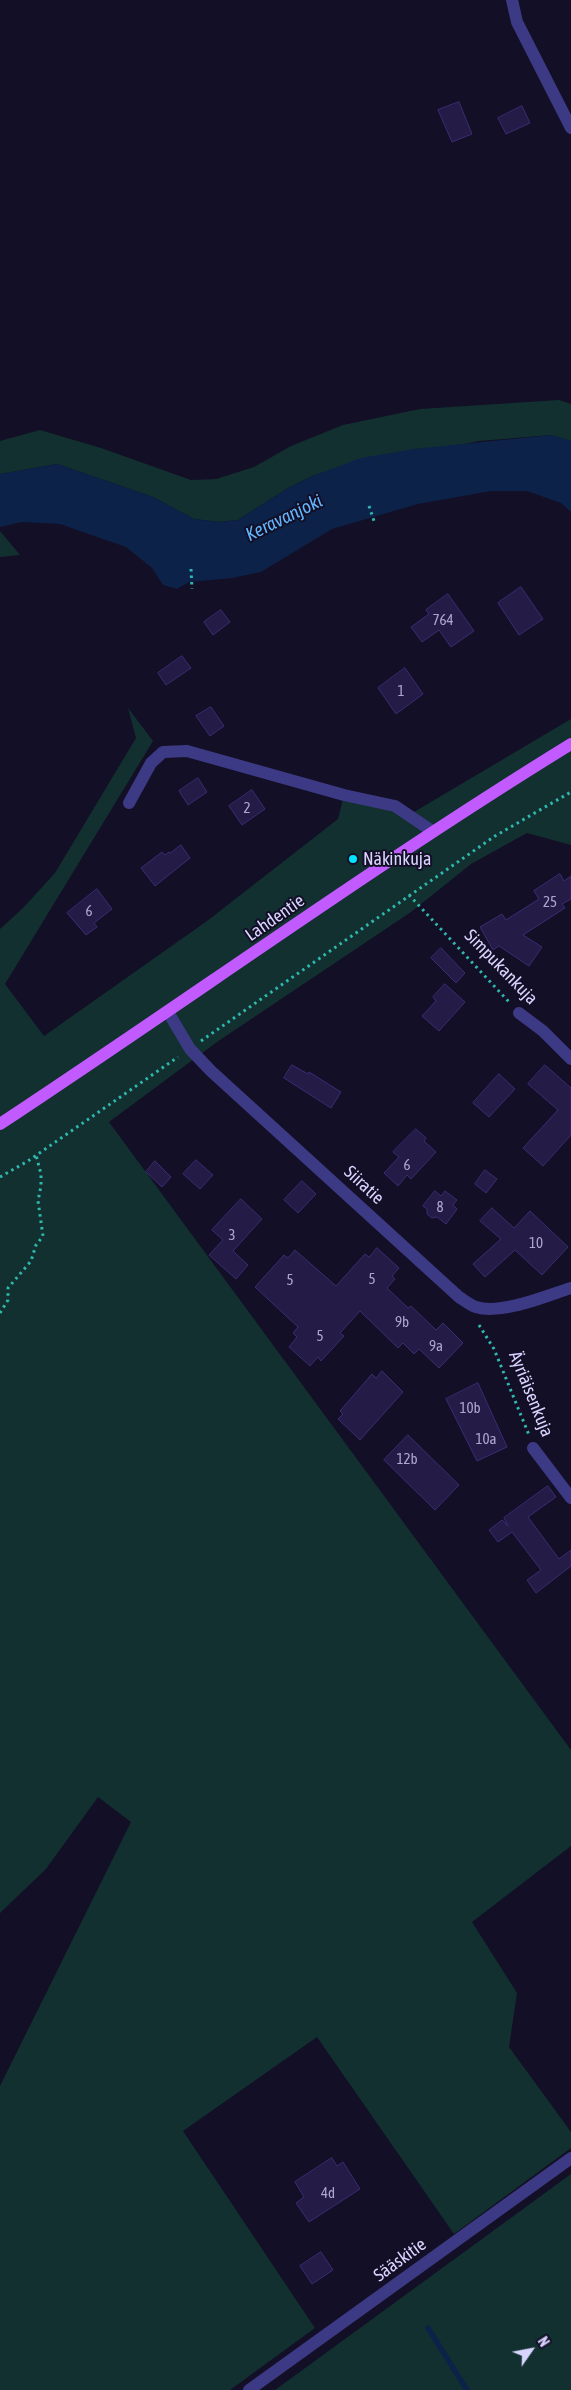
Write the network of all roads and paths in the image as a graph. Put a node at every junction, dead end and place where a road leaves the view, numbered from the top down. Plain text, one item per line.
1 (512, 0) edge
2 (571, 128) edge
3 (369, 506) dead end
4 (374, 524) dead end
5 (191, 569) dead end
6 (192, 589) dead end
7 (571, 744) edge
8 (571, 792) edge
9 (129, 803) dead end
10 (432, 831) junction
11 (409, 895) junction
12 (168, 1012) junction
13 (519, 1013) joint
14 (202, 1040) dead end
15 (182, 1054) dead end
16 (571, 1059) edge
17 (0, 1124) edge
18 (36, 1156) junction
19 (0, 1177) edge
20 (571, 1288) edge
21 (0, 1313) edge
22 (479, 1325) dead end
23 (533, 1448) joint
24 (571, 1498) edge
25 (571, 2158) edge
26 (249, 2390) edge

1 - 2 street
3 - 4 path
5 - 6 path
7 - 10 main road, Lahdentie
8 - 11 path
9 - 10 street
10 - 12 main road, Lahdentie
11 - 13 path, Simpukankuja
11 - 14 path
12 - 17 main road, Lahdentie
12 - 20 street, Siiratie
13 - 16 street, Simpukankuja
15 - 18 path
18 - 19 path
18 - 21 path
22 - 23 path, Äyriäisenkuja
23 - 24 street, Äyriäisenkuja
25 - 26 street, Sääskitie

